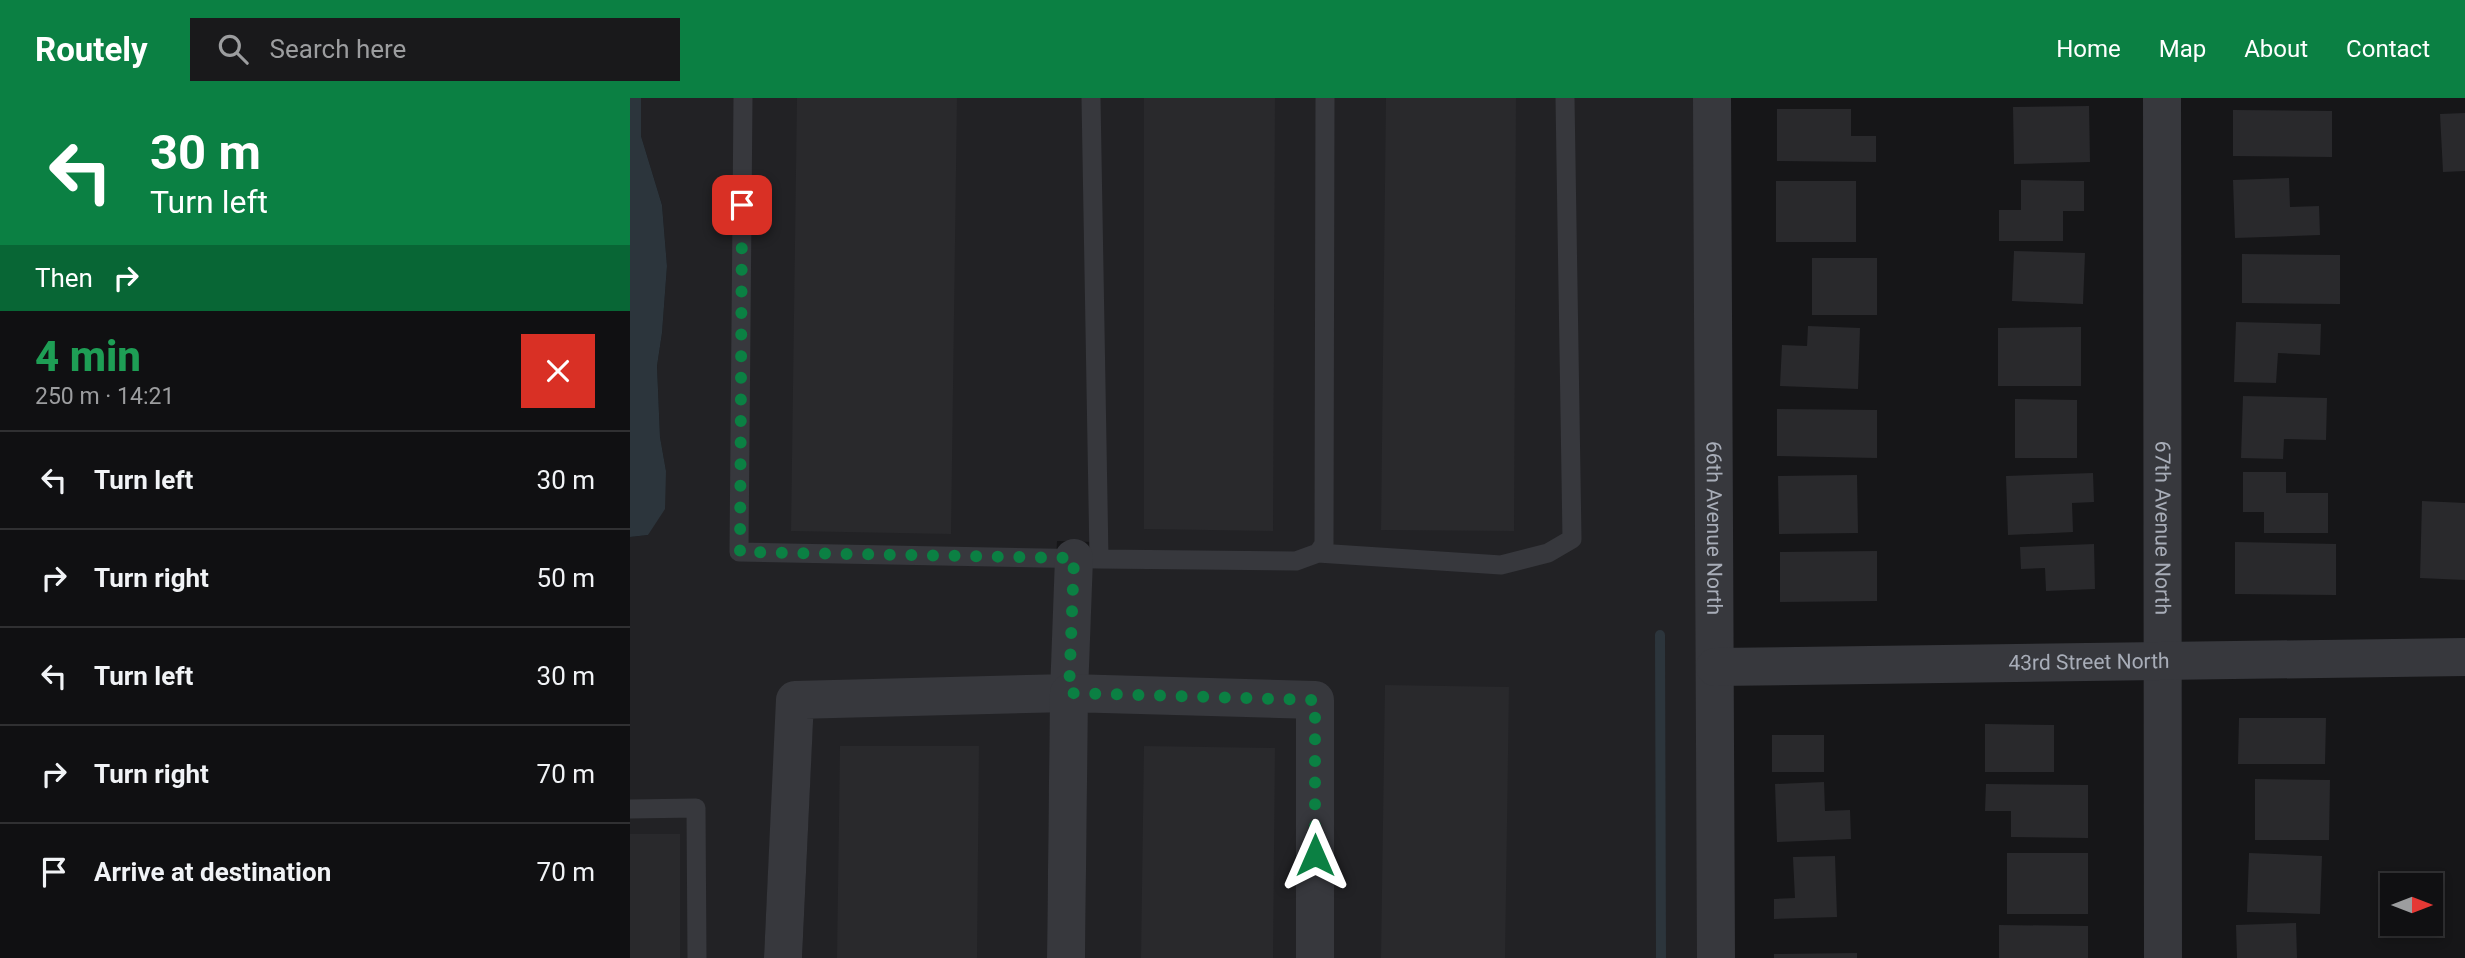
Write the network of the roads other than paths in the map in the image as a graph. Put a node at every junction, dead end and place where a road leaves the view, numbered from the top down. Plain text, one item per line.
1 (743, 98) edge
2 (1091, 98) edge
3 (1325, 98) edge
4 (1565, 98) edge
5 (1712, 98) edge
6 (2162, 98) edge
7 (1318, 553) junction
8 (1086, 559) junction
9 (2465, 657) edge
10 (2164, 661) junction
11 (1715, 667) junction
12 (1069, 693) junction
13 (630, 808) edge
14 (697, 958) edge
15 (783, 958) edge
16 (1066, 958) edge
17 (1315, 958) edge
18 (1716, 958) edge
19 (2163, 958) edge

1 - 8 lane
2 - 8 lane
3 - 7 lane
4 - 7 lane
5 - 11 street, 66th Avenue North
6 - 10 street, 67th Avenue North
7 - 8 lane
8 - 12 street
9 - 10 street, 43rd Street North
10 - 11 street, 43rd Street North
10 - 19 street, 67th Avenue North
11 - 18 street, 66th Avenue North
12 - 15 street
12 - 16 street
12 - 17 street
13 - 14 lane

